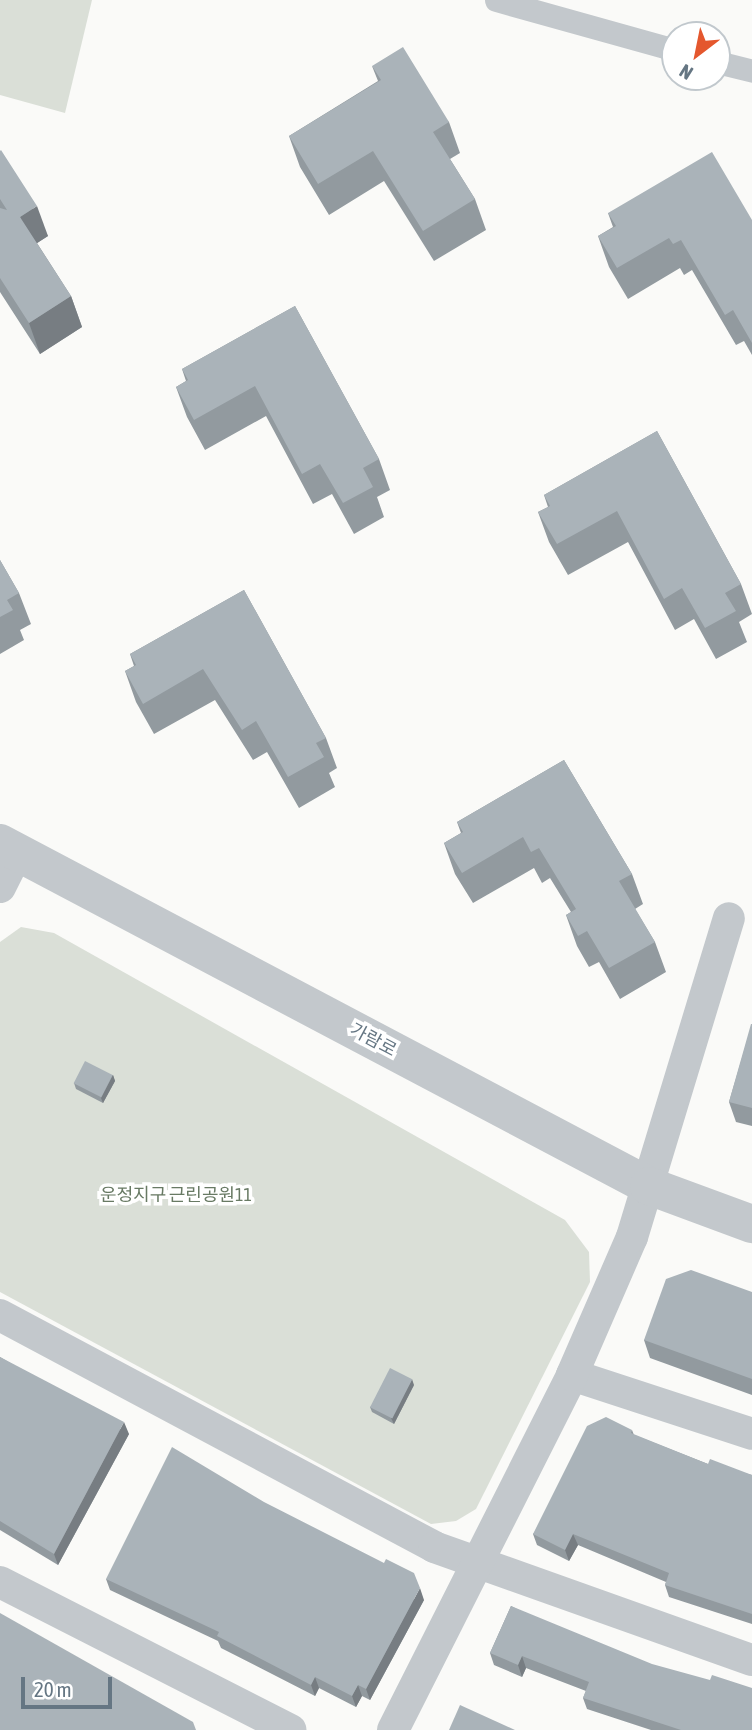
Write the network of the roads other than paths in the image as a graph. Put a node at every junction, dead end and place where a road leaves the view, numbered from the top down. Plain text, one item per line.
1 (496, 0) edge
2 (661, 46) edge
3 (731, 66) edge
4 (752, 71) edge
5 (9, 847) edge
6 (0, 887) edge
7 (729, 918) dead end
8 (649, 1186) junction
9 (752, 1224) edge
10 (0, 1315) edge
11 (572, 1375) junction
12 (752, 1434) edge
13 (475, 1562) junction
14 (0, 1582) edge
15 (752, 1660) edge
16 (254, 1722) edge
17 (290, 1730) edge
18 (393, 1730) edge

1 - 2 street
3 - 4 street
5 - 6 street
5 - 8 street, 가람로
7 - 8 street
8 - 9 street, 가람로
8 - 11 street
10 - 13 street
11 - 12 street
11 - 13 street
13 - 15 street
13 - 18 street
14 - 16 street
16 - 17 street

